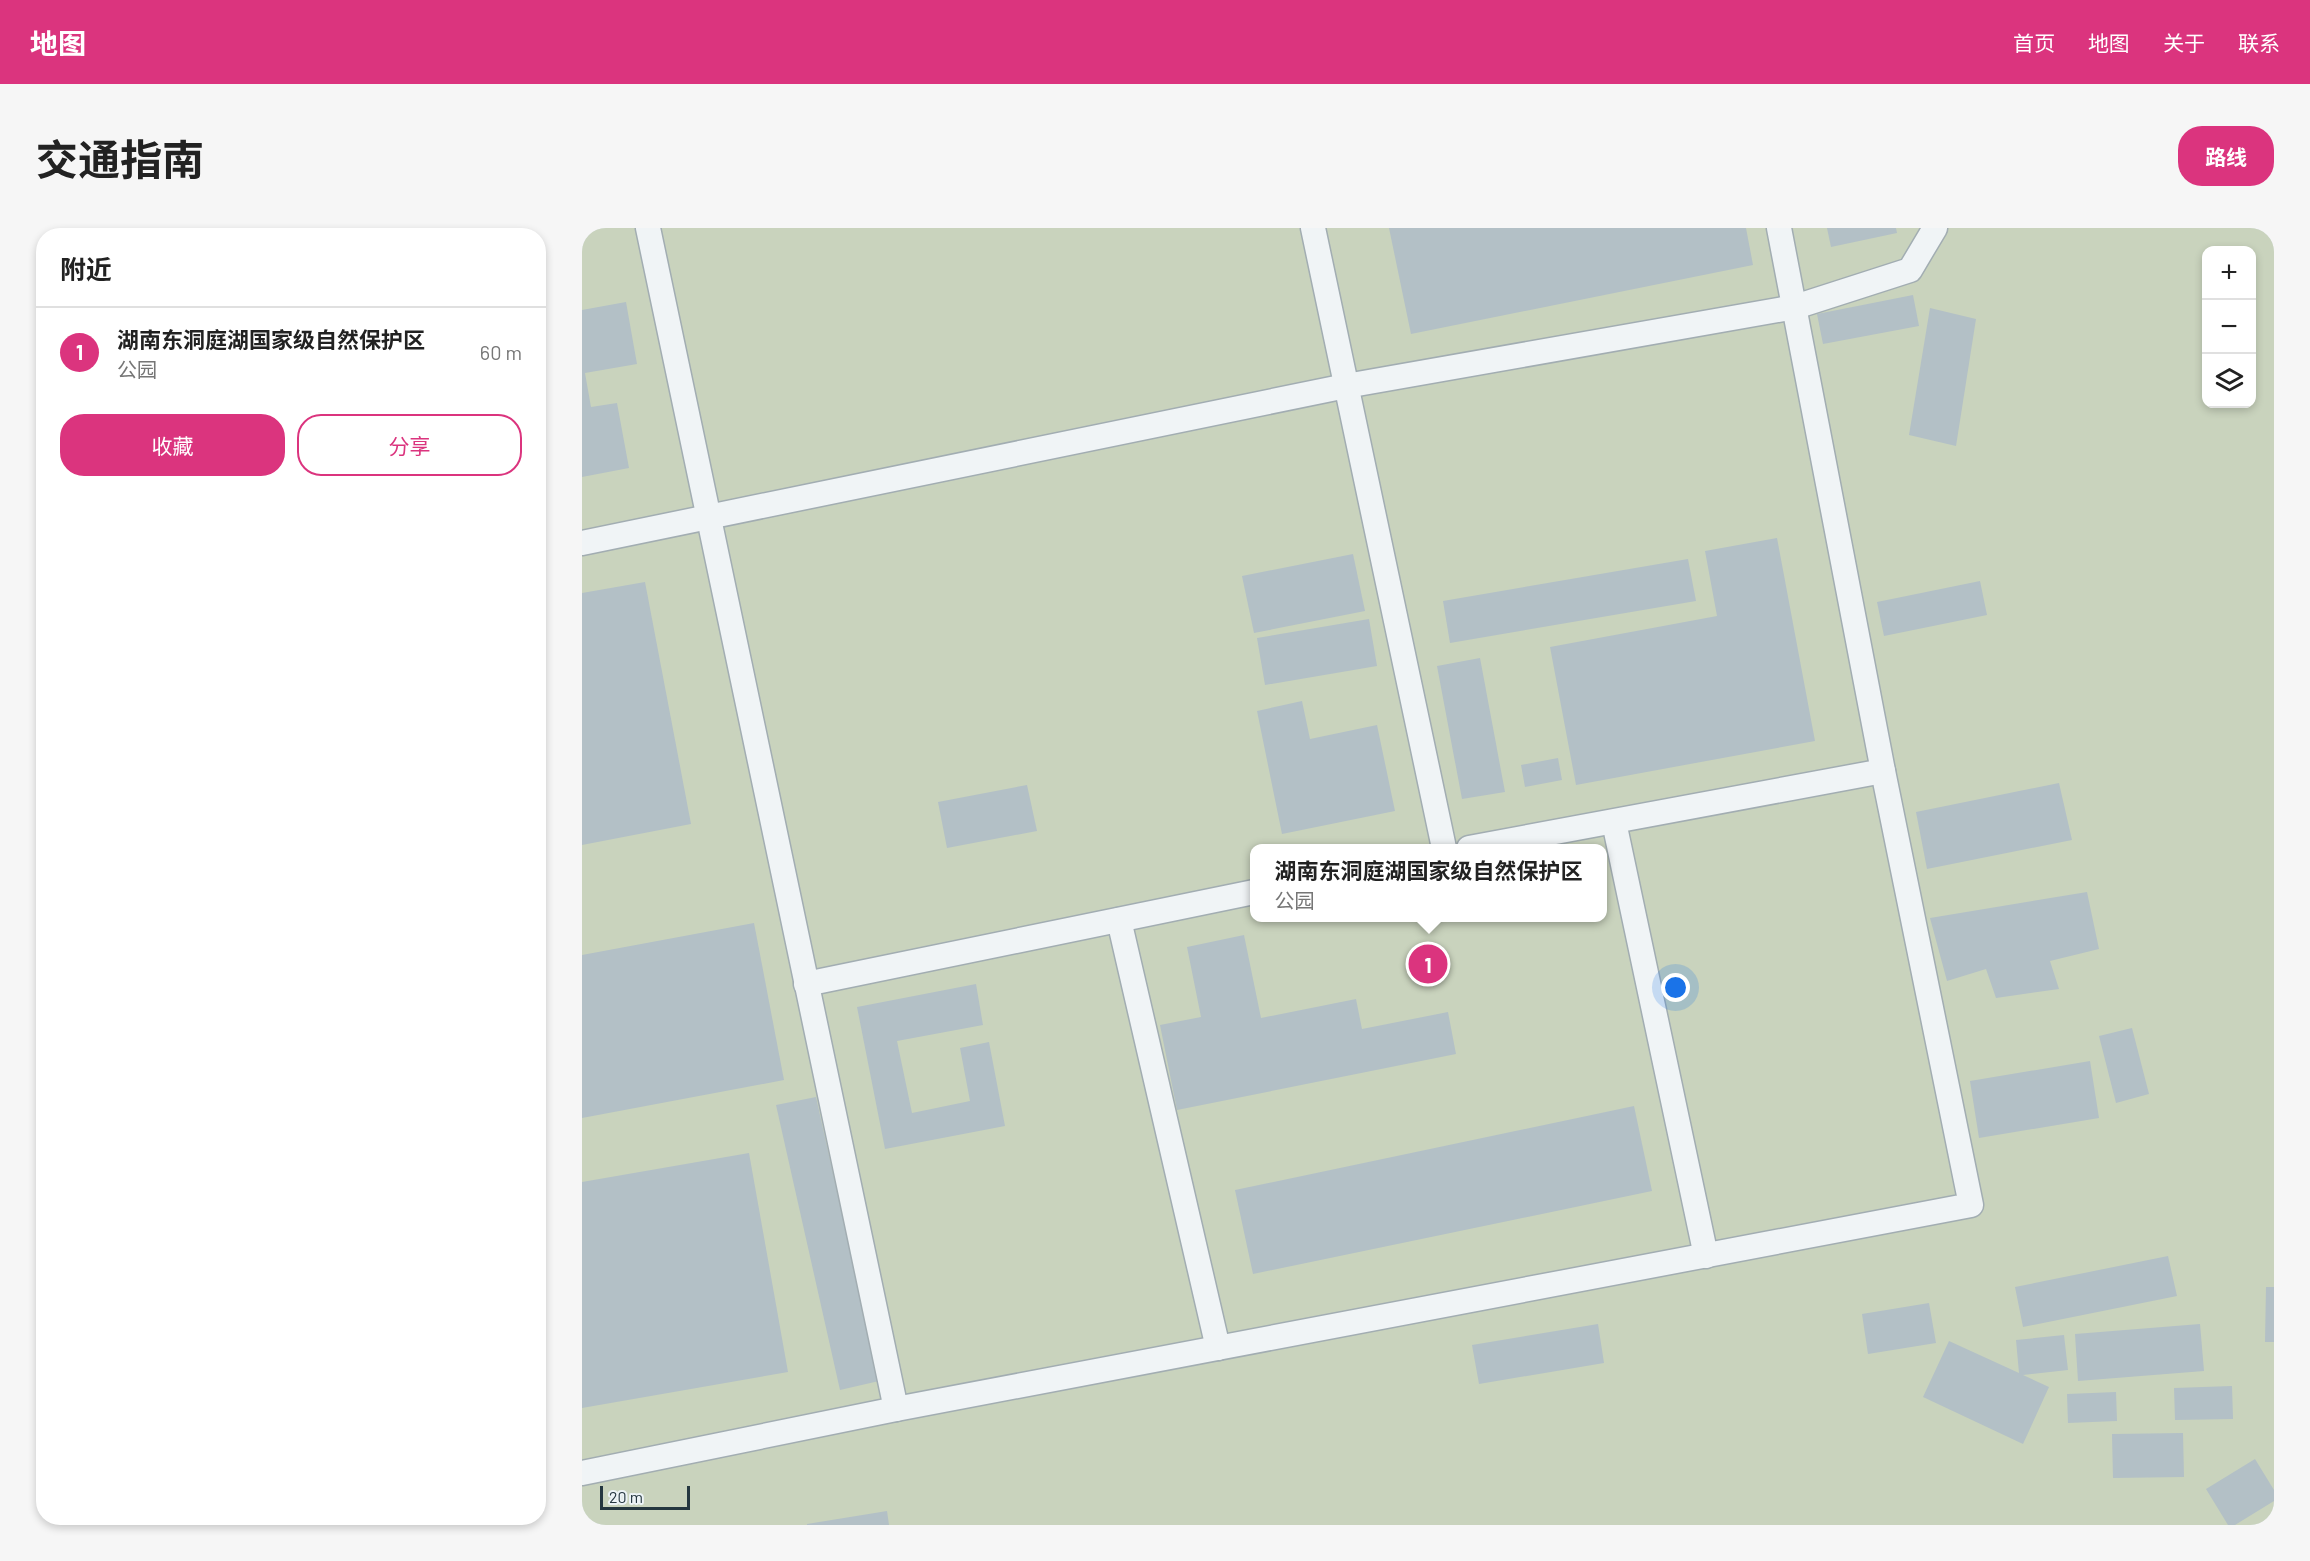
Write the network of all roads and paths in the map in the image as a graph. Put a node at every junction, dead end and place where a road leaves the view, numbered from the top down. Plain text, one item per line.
1 (648, 228) edge
2 (1313, 228) edge
3 (1779, 228) edge
4 (1935, 228) edge
5 (1795, 307) junction
6 (1347, 386) junction
7 (709, 518) junction
8 (582, 543) edge
9 (1883, 771) junction
10 (1614, 822) junction
11 (1443, 844) edge
12 (1496, 844) edge
13 (1250, 893) edge
14 (1119, 920) junction
15 (806, 984) junction
16 (1706, 1256) junction
17 (1218, 1348) junction
18 (896, 1409) junction
19 (582, 1473) edge

1 - 7 street
2 - 6 street
3 - 5 street
4 - 5 street
5 - 6 street
5 - 9 street
6 - 7 street
6 - 11 street
7 - 8 street
7 - 15 street
9 - 10 street
9 - 16 street
10 - 12 street
10 - 16 street
13 - 14 street
14 - 15 street
14 - 17 street
15 - 18 street
16 - 17 street
17 - 18 street
18 - 19 street

